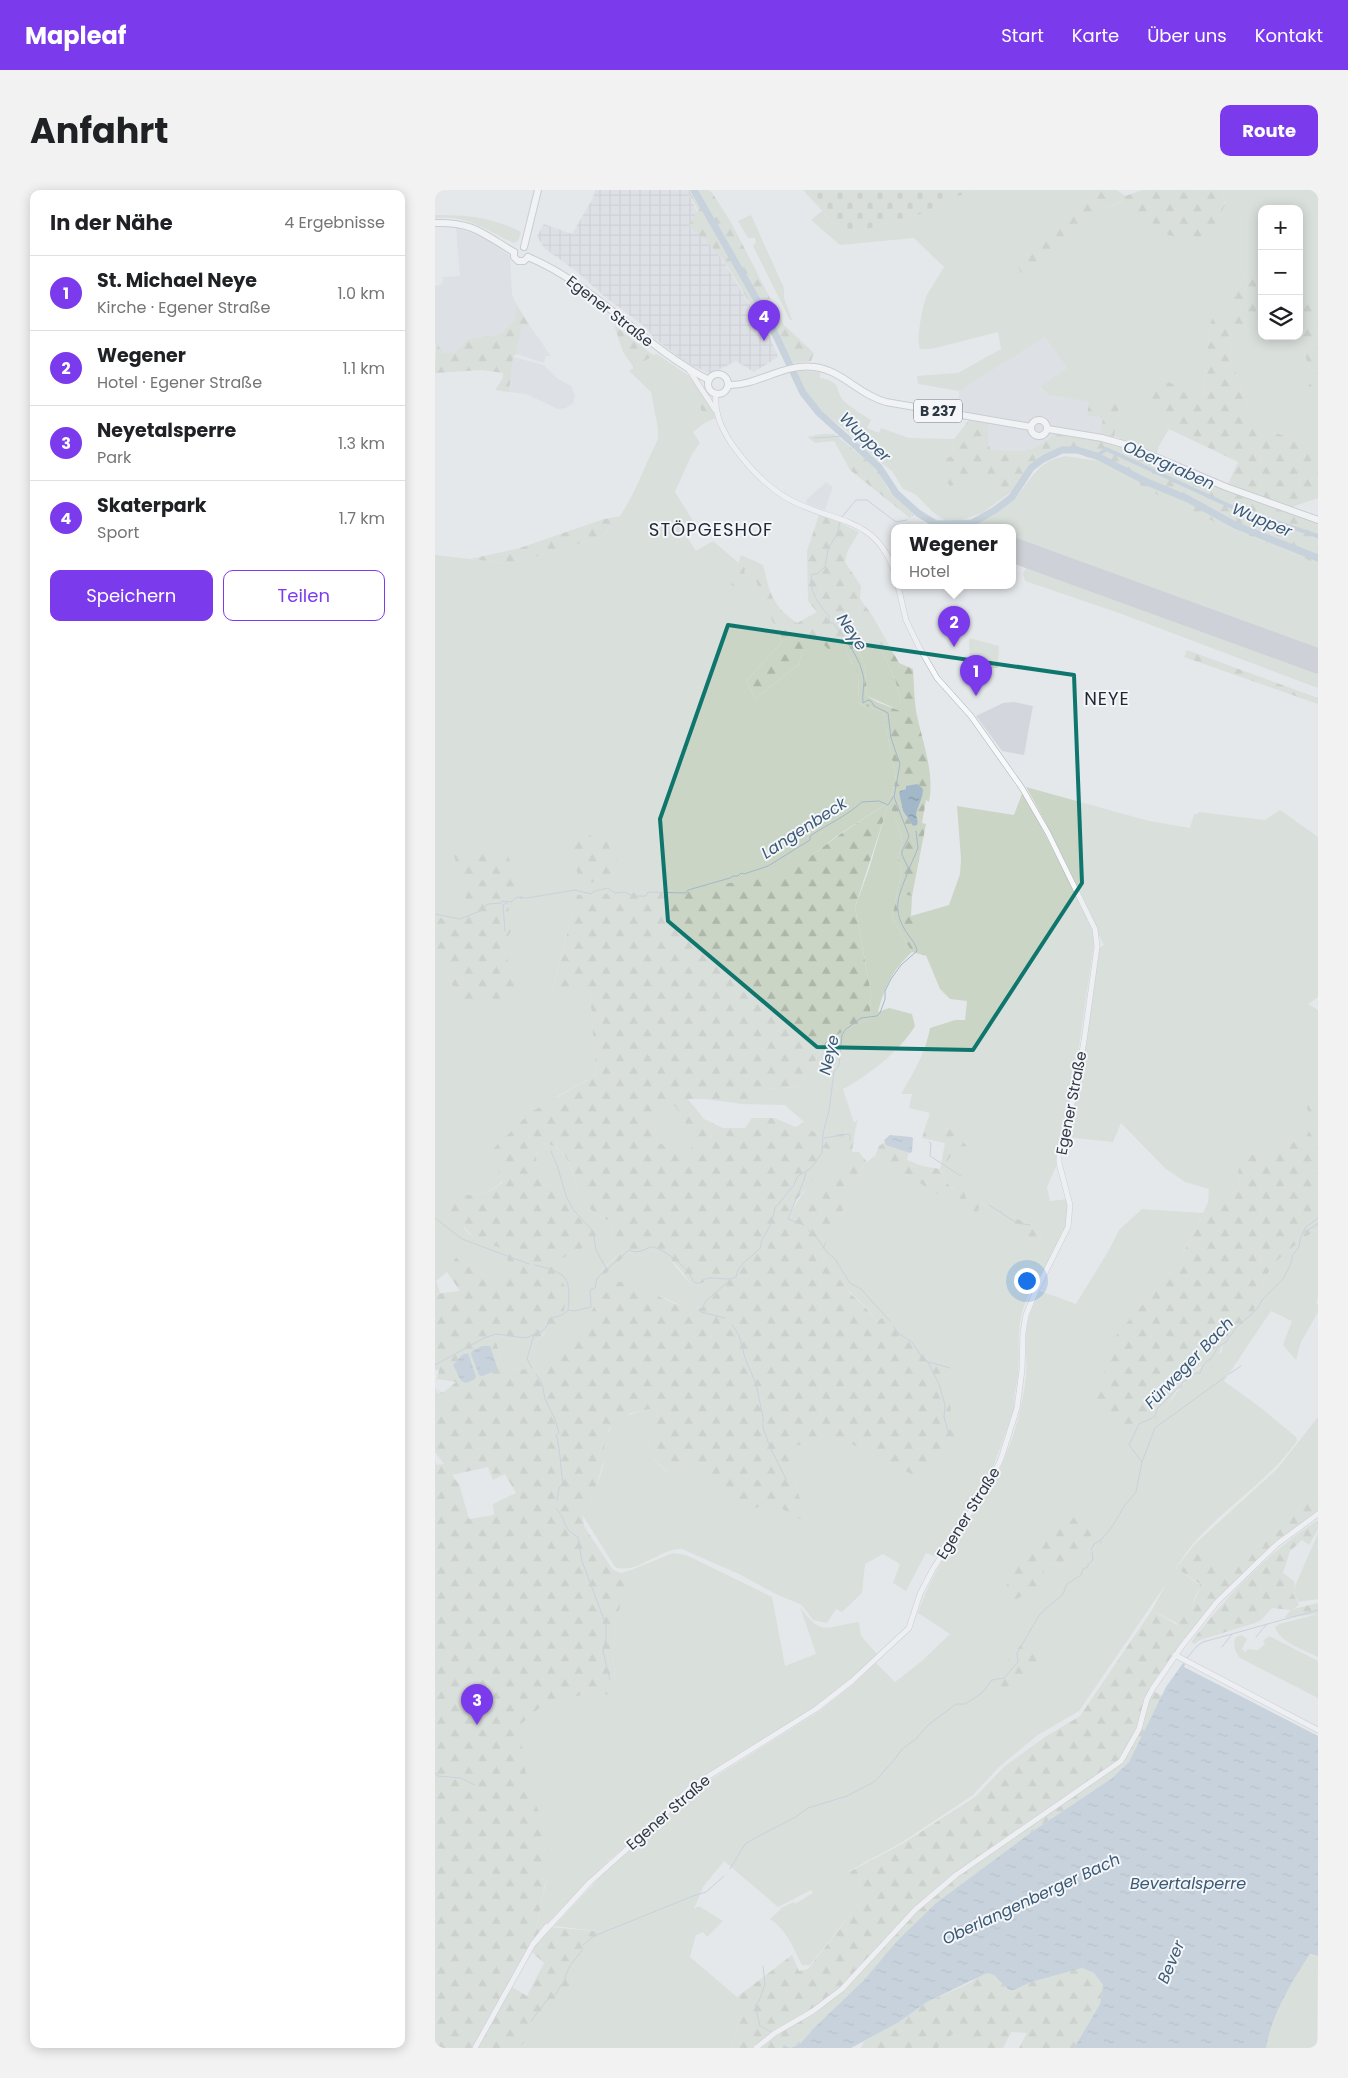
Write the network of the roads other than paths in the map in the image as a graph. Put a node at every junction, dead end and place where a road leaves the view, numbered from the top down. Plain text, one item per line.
1 (538, 190) edge
2 (435, 223) edge
3 (524, 247) junction
4 (514, 252) junction
5 (529, 256) junction
6 (689, 370) junction
7 (709, 380) junction
8 (728, 385) junction
9 (716, 394) junction
10 (715, 411) junction
11 (1031, 427) junction
12 (1048, 430) junction
13 (1318, 520) edge
14 (891, 562) edge
15 (899, 589) edge
16 (1318, 1514) edge
17 (1175, 1655) junction
18 (1318, 1730) edge
19 (475, 2048) edge
20 (756, 2048) edge

1 - 3 main road
2 - 4 main road
3 - 4 main road
3 - 5 main road
4 - 5 main road
5 - 6 main road, Egener Straße
6 - 7 main road, Egener Straße
6 - 10 street
7 - 8 main road
7 - 9 main road
8 - 9 main road
8 - 11 main road, B 237
9 - 10 street
10 - 14 street
11 - 12 main road
11 - 12 main road
12 - 13 main road
15 - 19 street, Egener Straße
16 - 17 street
17 - 18 street
17 - 20 street

